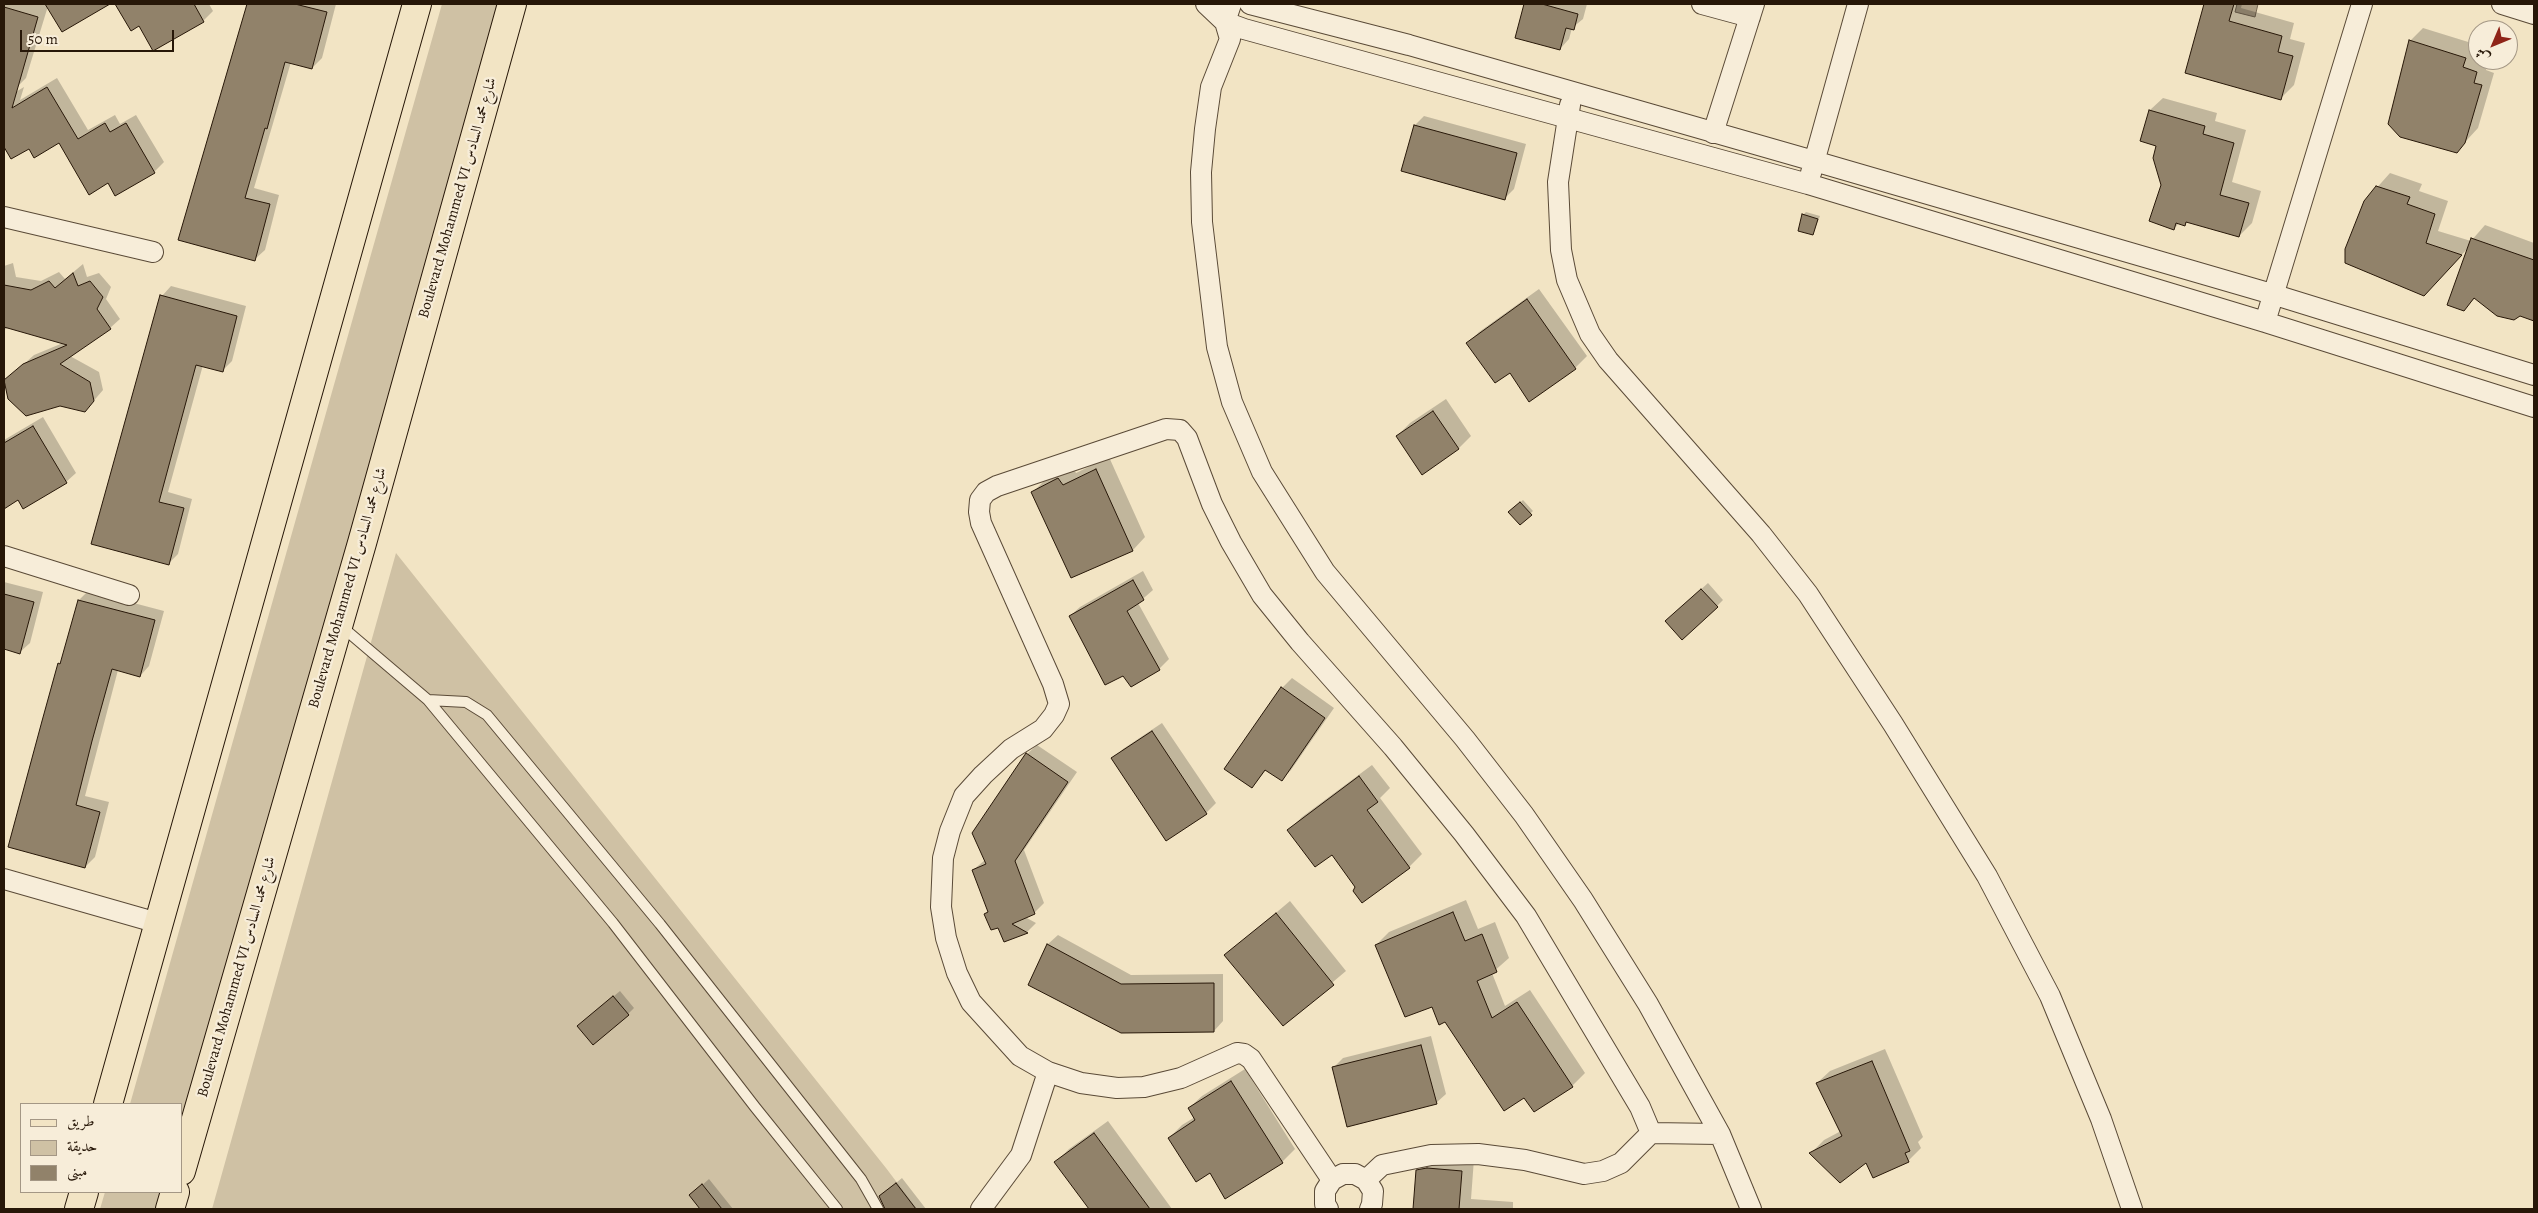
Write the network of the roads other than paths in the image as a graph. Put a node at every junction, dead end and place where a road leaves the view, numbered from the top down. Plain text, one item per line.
1 (417, 4) edge
2 (512, 4) edge
3 (1208, 4) edge
4 (1253, 4) edge
5 (1702, 4) edge
6 (1858, 4) edge
7 (2362, 4) edge
8 (2502, 4) edge
9 (1752, 10) edge
10 (2534, 14) edge
11 (1232, 24) edge
12 (1573, 93) junction
13 (1567, 118) junction
14 (1714, 133) junction
15 (1814, 161) junction
16 (1808, 184) junction
17 (4, 218) edge
18 (154, 252) dead end
19 (2272, 294) junction
20 (2265, 322) junction
21 (2534, 375) edge
22 (2534, 406) edge
23 (4, 556) edge
24 (129, 595) dead end
25 (338, 624) junction
26 (428, 700) junction
27 (4, 879) edge
28 (158, 922) junction
29 (1048, 1072) junction
30 (108, 1103) edge
31 (1650, 1133) junction
32 (1720, 1134) junction
33 (182, 1168) edge
34 (1332, 1180) junction
35 (1366, 1180) junction
36 (84, 1193) edge
37 (175, 1193) edge
38 (79, 1209) edge
39 (170, 1209) edge
40 (837, 1209) edge
41 (878, 1209) edge
42 (981, 1209) edge
43 (1328, 1209) edge
44 (1370, 1209) edge
45 (1751, 1209) edge
46 (2132, 1209) edge

1 - 28 main road
2 - 25 main road, Boulevard Mohammed VI شارع محمد السادس
3 - 11 street
4 - 11 street
4 - 12 street
5 - 9 street
6 - 15 street
7 - 19 street
8 - 10 street
9 - 14 street
11 - 13 street
11 - 32 street
12 - 13 street
12 - 14 street
13 - 16 street
13 - 46 street
14 - 15 street
15 - 16 street
15 - 19 street
16 - 20 street
17 - 18 street
19 - 20 street
19 - 21 street
20 - 22 street
23 - 24 street
25 - 26 lane
25 - 33 main road, Boulevard Mohammed VI شارع محمد السادس
26 - 40 lane
26 - 41 lane
27 - 28 street
28 - 30 main road
29 - 31 street
29 - 34 street
29 - 42 street
31 - 32 street
31 - 35 street
32 - 45 street
34 - 35 street
34 - 43 street
35 - 44 street
36 - 38 main road
37 - 39 main road

